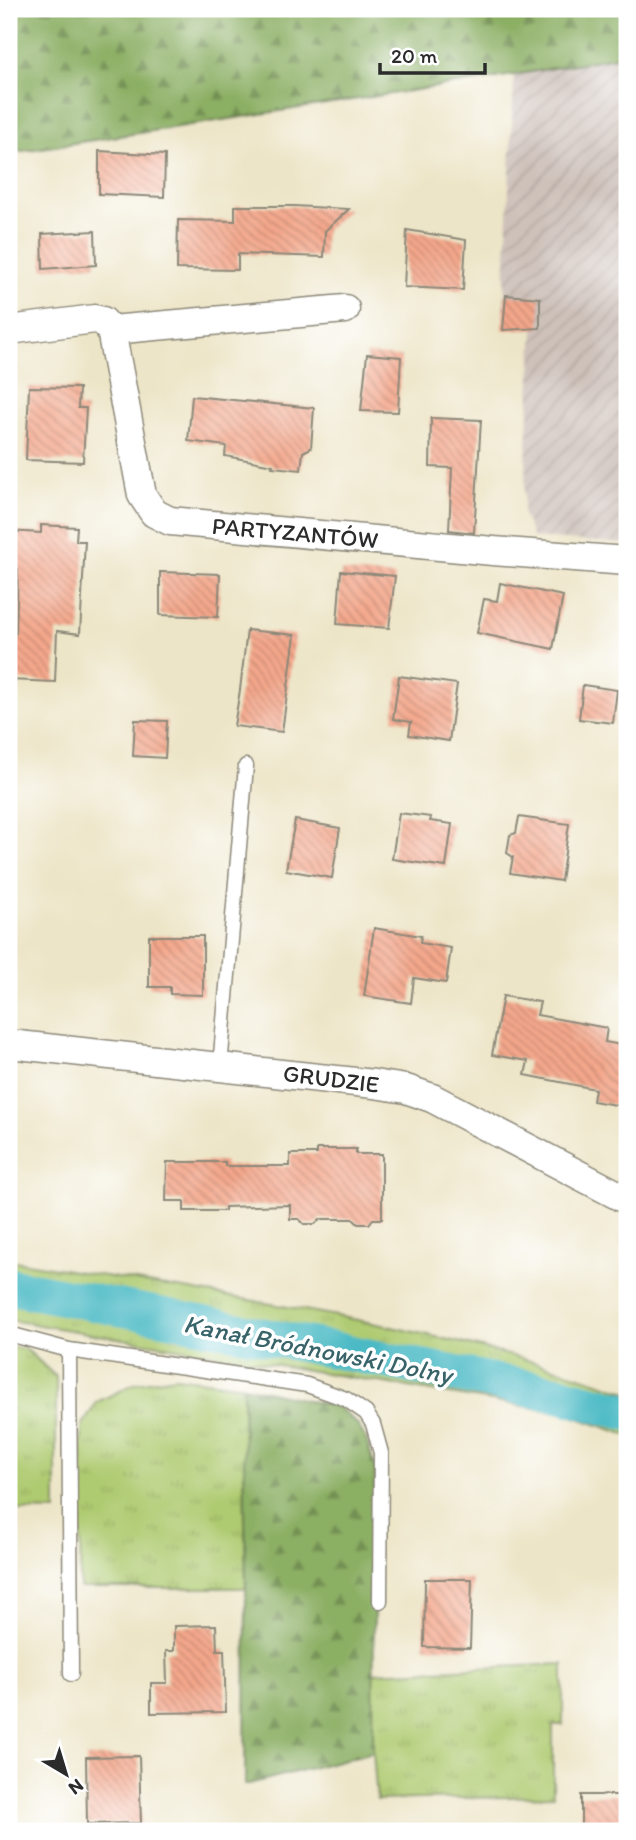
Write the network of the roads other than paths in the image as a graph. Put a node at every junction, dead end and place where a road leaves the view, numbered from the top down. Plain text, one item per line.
1 (345, 309) dead end
2 (9, 330) edge
3 (111, 330) junction
4 (627, 561) edge
5 (246, 766) dead end
6 (9, 1044) edge
7 (220, 1067) junction
8 (627, 1200) edge
9 (9, 1334) edge
10 (69, 1350) junction
11 (380, 1601) dead end
12 (71, 1674) dead end

1 - 3 street
2 - 3 street
3 - 4 street, PARTYZANTÓW
5 - 7 lane
6 - 7 street, GRUDZIE
7 - 8 street, GRUDZIE
9 - 10 lane
10 - 11 lane
10 - 12 lane

